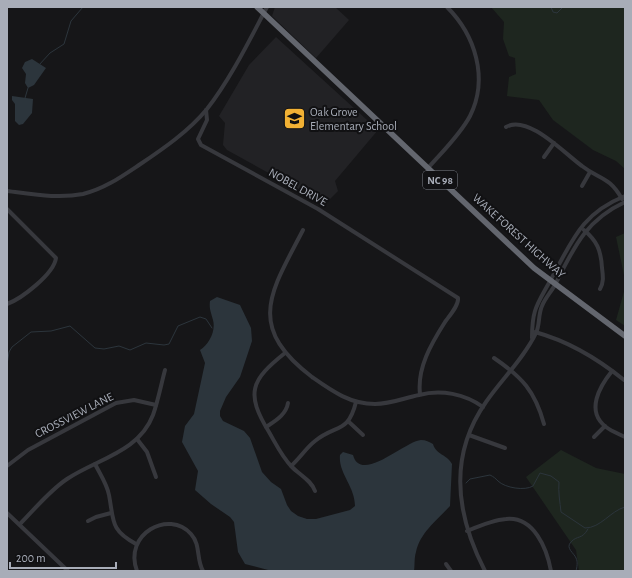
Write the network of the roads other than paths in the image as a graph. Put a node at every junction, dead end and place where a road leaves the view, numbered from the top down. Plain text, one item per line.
1 (257, 7) edge
2 (268, 7) edge
3 (447, 7) edge
4 (264, 14) junction
5 (206, 110) junction
6 (506, 127) dead end
7 (554, 143) junction
8 (544, 157) dead end
9 (428, 168) junction
10 (590, 172) junction
11 (582, 186) dead end
12 (7, 191) edge
13 (623, 196) edge
14 (624, 202) edge
15 (7, 209) edge
16 (580, 227) junction
17 (303, 230) dead end
18 (585, 232) junction
19 (553, 283) junction
20 (600, 289) dead end
21 (464, 294) dead end
22 (458, 298) junction
23 (7, 304) edge
24 (534, 332) junction
25 (625, 336) edge
26 (285, 353) junction
27 (494, 358) dead end
28 (165, 370) dead end
29 (511, 370) junction
30 (612, 371) junction
31 (624, 380) dead end
32 (420, 394) junction
33 (356, 402) junction
34 (288, 404) dead end
35 (156, 405) junction
36 (483, 407) junction
37 (348, 422) junction
38 (544, 424) dead end
39 (604, 426) junction
40 (266, 427) junction
41 (363, 435) dead end
42 (469, 435) junction
43 (594, 437) dead end
44 (625, 438) edge
45 (137, 439) junction
46 (505, 448) dead end
47 (96, 464) junction
48 (7, 466) edge
49 (291, 466) junction
50 (156, 477) dead end
51 (315, 491) dead end
52 (7, 513) edge
53 (111, 513) junction
54 (88, 521) dead end
55 (20, 524) junction
56 (467, 531) junction
57 (136, 544) junction
58 (446, 564) dead end
59 (68, 571) edge
60 (137, 571) edge
61 (203, 571) edge
62 (450, 571) edge
63 (484, 571) edge
64 (551, 571) edge

1 - 4 highway, NC 98
2 - 4 street
3 - 9 street
4 - 5 street
4 - 9 highway, WAKE FOREST HIGHWAY / NC 98
5 - 12 street
5 - 22 street, NOBEL DRIVE
6 - 7 street
7 - 8 street
7 - 10 street
9 - 19 highway, WAKE FOREST HIGHWAY / NC 98
10 - 11 street
10 - 13 street
13 - 14 street
13 - 16 street
14 - 18 street
15 - 23 street
16 - 18 street
16 - 19 street
17 - 26 street
18 - 19 street
18 - 20 street
19 - 24 street
19 - 25 highway, WAKE FOREST HIGHWAY / NC 98
21 - 22 street
22 - 32 street
24 - 29 street
24 - 30 street
26 - 33 street
26 - 40 street
27 - 29 street
28 - 35 street
29 - 36 street
29 - 38 street
30 - 31 street
30 - 39 street
32 - 33 street
32 - 36 street
33 - 37 street
34 - 40 street
35 - 45 street
35 - 48 street, CROSSVIEW LANE
36 - 42 street
37 - 41 street
37 - 49 street
39 - 43 street
39 - 44 street
40 - 49 street
42 - 46 street
42 - 56 street
45 - 47 street
45 - 50 street
47 - 53 street
47 - 55 street
49 - 51 street
52 - 55 street
53 - 54 street
53 - 57 street
55 - 59 street
56 - 63 street
56 - 64 street
57 - 60 street
57 - 61 street
58 - 62 street

